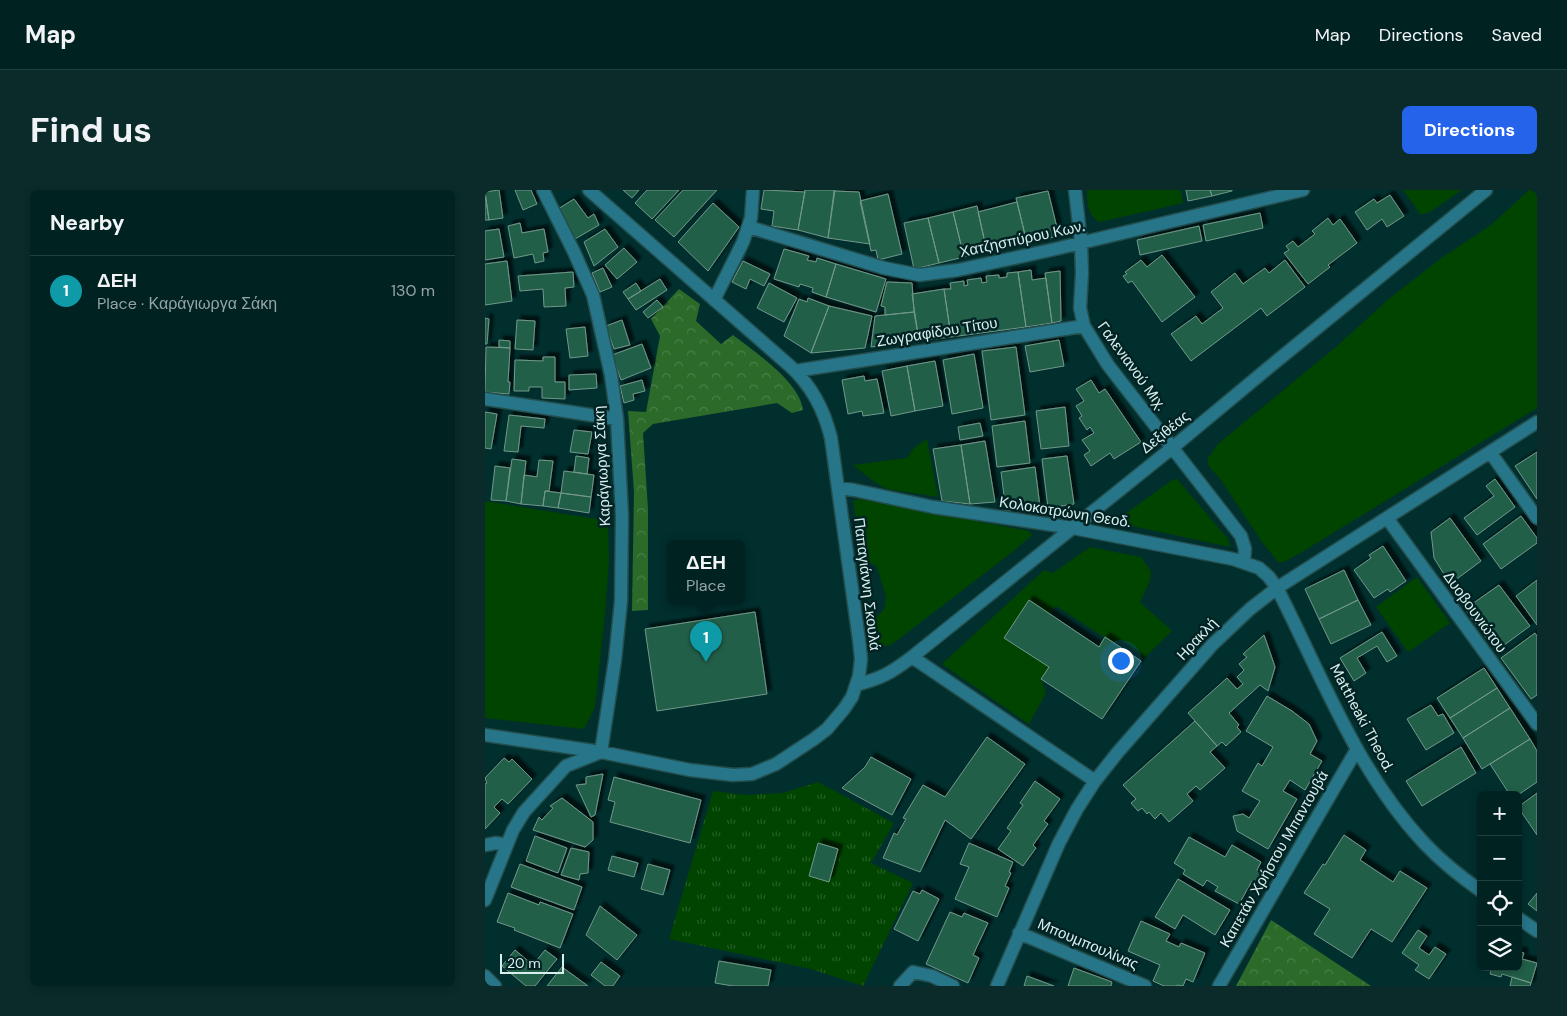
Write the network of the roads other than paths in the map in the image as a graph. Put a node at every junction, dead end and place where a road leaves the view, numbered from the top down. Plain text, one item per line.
1 (543, 190) edge
2 (589, 190) edge
3 (753, 190) edge
4 (1075, 190) edge
5 (1303, 190) edge
6 (1487, 190) edge
7 (749, 227) junction
8 (1081, 242) junction
9 (714, 300) junction
10 (1084, 326) junction
11 (795, 370) junction
12 (485, 399) edge
13 (617, 419) junction
14 (1537, 422) edge
15 (1172, 448) junction
16 (1490, 452) junction
17 (838, 488) junction
18 (1387, 518) junction
19 (1537, 518) edge
20 (1073, 528) junction
21 (1244, 562) junction
22 (1277, 588) junction
23 (913, 657) junction
24 (856, 686) junction
25 (1537, 724) edge
26 (485, 735) edge
27 (1357, 749) junction
28 (601, 752) junction
29 (1095, 781) junction
30 (485, 845) edge
31 (507, 845) junction
32 (1477, 888) edge
33 (485, 900) edge
34 (1522, 921) edge
35 (1537, 931) edge
36 (1019, 933) junction
37 (485, 976) edge
38 (495, 986) edge
39 (899, 986) edge
40 (953, 986) edge
41 (997, 986) edge
42 (1145, 986) edge
43 (1219, 986) edge

1 - 13 street, Καράγιωργα Σάκη
2 - 9 street, Παπαγιάννη Σκουλά
3 - 7 street
4 - 8 street, Γαλενιανού Μιχ.
5 - 8 street, Χατζησπύρου Κων.
6 - 15 street, Δεξιθέας
7 - 8 street, Χατζησπύρου Κων.
7 - 9 street
8 - 10 street, Γαλενιανού Μιχ.
9 - 11 street, Παπαγιάννη Σκουλά
10 - 11 street, Ζωγραφίδου Τίτου
10 - 15 street, Γαλενιανού Μιχ.
11 - 17 street, Παπαγιάννη Σκουλά
12 - 13 street
13 - 28 street, Καράγιωργα Σάκη
14 - 16 street, Ηρακλή
15 - 20 street, Δεξιθέας
15 - 21 street, Γαλενιανού Μιχ.
16 - 18 street, Ηρακλή
16 - 19 street
17 - 20 street, Κολοκοτρώνη Θεοδ.
17 - 24 street, Παπαγιάννη Σκουλά
18 - 22 street, Ηρακλή
18 - 25 street, Δυοβουνιώτου
20 - 21 street, Κολοκοτρώνη Θεοδ.
20 - 23 street, Δεξιθέας
21 - 22 street, Κολοκοτρώνη Θεοδ.
22 - 27 street, Mattheaki Theod.
22 - 29 street, Ηρακλή
23 - 24 street, Δεξιθέας
23 - 29 street
24 - 28 street, Παπαγιάννη Σκουλά
26 - 28 street, Παπαγιάννη Σκουλά
27 - 32 street, Mattheaki Theod.
27 - 43 street, Καπετάν Χρήστου Μπαντουβά
28 - 31 street
29 - 36 street, Ηρακλή
30 - 31 street
31 - 33 street
34 - 35 street
36 - 41 street, Ηρακλή
36 - 42 street, Μπουμπουλίνας
37 - 38 street
39 - 40 street

